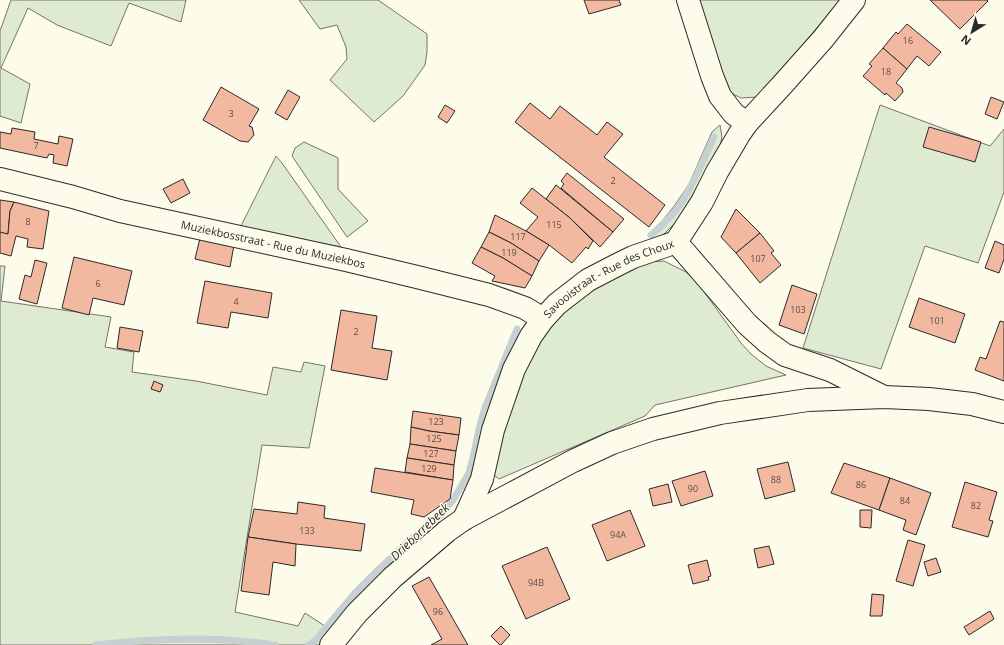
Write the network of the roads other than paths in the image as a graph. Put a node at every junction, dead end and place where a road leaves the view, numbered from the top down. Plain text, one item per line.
1 (688, 0) edge
2 (854, 0) edge
3 (747, 123) junction
4 (0, 179) edge
5 (676, 242) junction
6 (543, 319) junction
7 (884, 397) junction
8 (1004, 412) edge
9 (464, 519) junction
10 (331, 645) edge

1 - 3 street
2 - 3 street
3 - 5 street
4 - 6 street, Muziekbosstraat - Rue du Muziekbos
5 - 6 street, Savooistraat - Rue des Choux
5 - 7 street, Savooistraat - Rue des Choux
6 - 9 street, Savooistraat - Rue des Choux
7 - 8 street, Savooistraat - Rue des Choux
7 - 9 street, Savooistraat - Rue des Choux
9 - 10 street, Savooistraat - Rue des Choux

